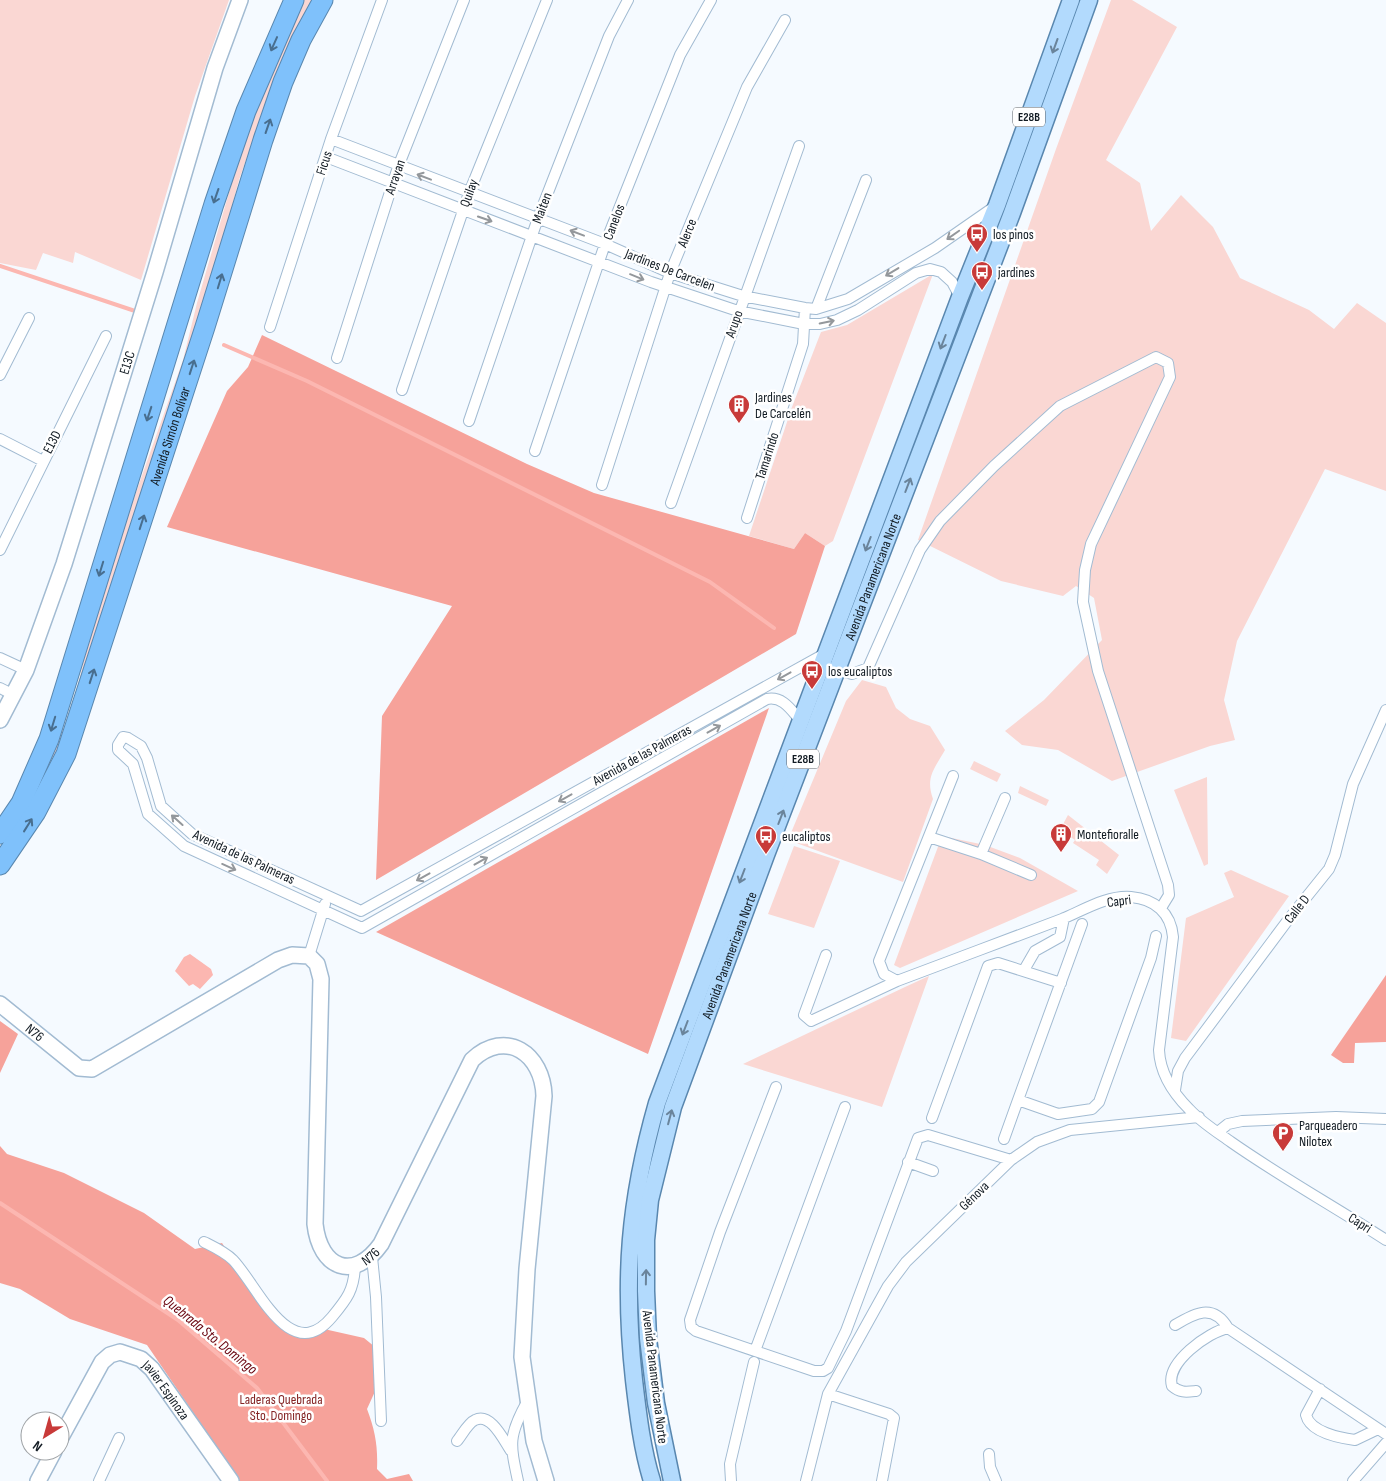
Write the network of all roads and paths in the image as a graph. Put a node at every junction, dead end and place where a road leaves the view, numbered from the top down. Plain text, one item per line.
1 (240, 0) edge
2 (294, 0) edge
3 (323, 0) edge
4 (382, 0) edge
5 (464, 0) edge
6 (547, 0) edge
7 (628, 0) edge
8 (711, 0) edge
9 (1071, 0) edge
10 (1089, 0) edge
11 (785, 20) dead end
12 (332, 139) junction
13 (799, 146) dead end
14 (326, 157) junction
15 (398, 167) junction
16 (866, 180) dead end
17 (393, 182) junction
18 (469, 193) junction
19 (998, 205) junction
20 (463, 211) junction
21 (538, 218) junction
22 (532, 235) junction
23 (605, 244) junction
24 (599, 262) junction
25 (670, 273) junction
26 (665, 287) junction
27 (743, 296) junction
28 (960, 297) junction
29 (805, 308) junction
30 (816, 309) junction
31 (738, 311) junction
32 (29, 318) dead end
33 (804, 324) junction
34 (270, 327) dead end
35 (106, 336) dead end
36 (337, 358) dead end
37 (0, 375) edge
38 (402, 390) dead end
39 (468, 421) dead end
40 (0, 439) edge
41 (536, 452) dead end
42 (43, 461) junction
43 (602, 485) dead end
44 (671, 503) dead end
45 (747, 518) dead end
46 (0, 550) edge
47 (827, 653) junction
48 (0, 658) edge
49 (26, 670) junction
50 (837, 670) junction
51 (7, 691) edge
52 (1386, 710) edge
53 (0, 720) edge
54 (801, 721) junction
55 (953, 776) dead end
56 (1005, 798) dead end
57 (0, 834) edge
58 (929, 837) junction
59 (981, 854) junction
60 (0, 865) edge
61 (1031, 875) dead end
62 (328, 895) junction
63 (1161, 908) junction
64 (323, 909) junction
65 (1064, 918) junction
66 (1082, 924) dead end
67 (1156, 936) dead end
68 (826, 955) dead end
69 (309, 956) junction
70 (1024, 970) junction
71 (897, 981) junction
72 (1061, 983) junction
73 (0, 1004) edge
74 (776, 1087) dead end
75 (1175, 1090) junction
76 (1018, 1100) junction
77 (845, 1107) dead end
78 (1199, 1117) junction
79 (932, 1118) dead end
80 (1386, 1119) edge
81 (1218, 1132) junction
82 (1004, 1139) dead end
83 (1011, 1160) junction
84 (908, 1162) junction
85 (933, 1171) dead end
86 (1386, 1240) edge
87 (204, 1242) dead end
88 (372, 1257) junction
89 (355, 1266) junction
90 (1175, 1325) dead end
91 (1228, 1328) junction
92 (755, 1350) junction
93 (754, 1362) dead end
94 (1320, 1389) junction
95 (1196, 1390) dead end
96 (828, 1394) junction
97 (527, 1402) junction
98 (381, 1420) dead end
99 (70, 1421) edge
100 (1382, 1431) edge
101 (119, 1438) dead end
102 (457, 1441) dead end
103 (1386, 1443) edge
104 (511, 1450) junction
105 (989, 1454) dead end
106 (49, 1461) edge
107 (38, 1481) edge
108 (99, 1481) edge
109 (231, 1481) edge
110 (518, 1481) edge
111 (546, 1481) edge
112 (652, 1481) edge
113 (672, 1481) edge
114 (731, 1481) edge
115 (806, 1481) edge
116 (882, 1481) edge
117 (996, 1481) edge
118 (1353, 1481) edge

1 - 49 street, E13C
2 -> 57 highway, Avenida Simón Bolívar
60 -> 3 highway, Avenida Simón Bolívar
4 - 12 street, Ficus
5 - 15 street, Arrayan
6 - 18 street, Quilay
7 - 21 street, Maiten
8 - 23 street, Canelos
9 -> 19 main road, Avenida Panamericana Norte / E28B
50 -> 10 main road, Avenida Panamericana Norte / E28B
11 - 25 street, Alerce
12 - 14 street, Ficus
12 - 15 street, Jardines De Carcelen
13 - 27 street, Arupo
14 - 17 street, Jardines De Carcelen
14 - 34 street, Ficus
15 - 17 street, Arrayan
18 -> 15 street, Jardines De Carcelen
16 - 30 street
17 - 20 street, Jardines De Carcelen
17 - 36 street, Arrayan
18 - 20 street, Quilay
18 - 21 street, Jardines De Carcelen
19 - 28 main road, Avenida Panamericana Norte / E28B
19 -> 30 street, Jardines De Carcelen
20 -> 22 street, Jardines De Carcelen
20 - 38 street, Quilay
21 - 22 street, Maiten
23 -> 21 street, Jardines De Carcelen
22 - 24 street, Jardines De Carcelen
22 - 39 street, Maiten
23 - 24 street, Canelos
23 - 25 street, Jardines De Carcelen
24 -> 26 street, Jardines De Carcelen
24 - 41 street, Canelos
25 - 26 street, Alerce
25 - 27 street, Jardines De Carcelen
26 - 31 street, Jardines De Carcelen
26 - 43 street, Alerce
27 - 29 street, Jardines De Carcelen
27 - 31 street, Arupo
33 -> 28 street, Jardines De Carcelen
28 -> 47 main road, Avenida Panamericana Norte / E28B
29 - 30 street, Jardines De Carcelen
29 - 33 street, Tamarindo
31 - 33 street, Jardines De Carcelen
31 - 44 street, Arupo
32 - 37 street
33 - 45 street, Tamarindo
35 - 42 street, E13D
40 - 42 street
42 - 46 street, E13D
47 - 54 main road, Avenida Panamericana Norte / E28B
47 -> 62 street, Avenida de las Palmeras
48 - 49 street
49 - 51 street, E13C
50 - 63 street
113 -> 50 main road, Avenida Panamericana Norte / E28B
51 - 53 street, E13C
52 - 75 street, Calle D
64 -> 54 street, Avenida de las Palmeras
54 -> 112 main road, Avenida Panamericana Norte / E28B
55 - 58 street
56 - 59 street
58 - 59 street
58 - 71 street
59 - 61 street
62 - 64 street
62 -> 64 street, Avenida de las Palmeras
63 - 65 street, Capri
63 - 75 street, Capri
64 - 69 street
65 - 70 street
65 - 71 street, Capri
66 - 72 street
67 - 76 street
68 - 71 street, Capri
69 - 73 street, N76
69 - 89 street, N76
70 - 72 street
70 - 79 street
72 - 76 street
74 - 92 street
75 - 78 street, Capri
76 - 82 street
77 - 92 street
78 - 81 street, Capri
78 - 83 street, Génova
80 - 81 street
81 - 86 street, Capri
83 - 84 street
83 - 96 street, Génova
84 - 85 street
84 - 92 street
87 - 89 street
88 - 89 street, N76
88 - 97 street, N76
88 - 98 street
90 - 91 street
91 - 94 street
91 - 95 street
93 - 114 street
94 - 100 street
94 - 100 street
96 - 115 street, Génova
96 - 116 street
97 - 104 street
97 - 111 street, N76
99 - 109 street, Javier Espinoza
101 - 108 street
102 - 104 street
103 - 118 street
104 - 110 street
105 - 117 street
106 - 107 street

